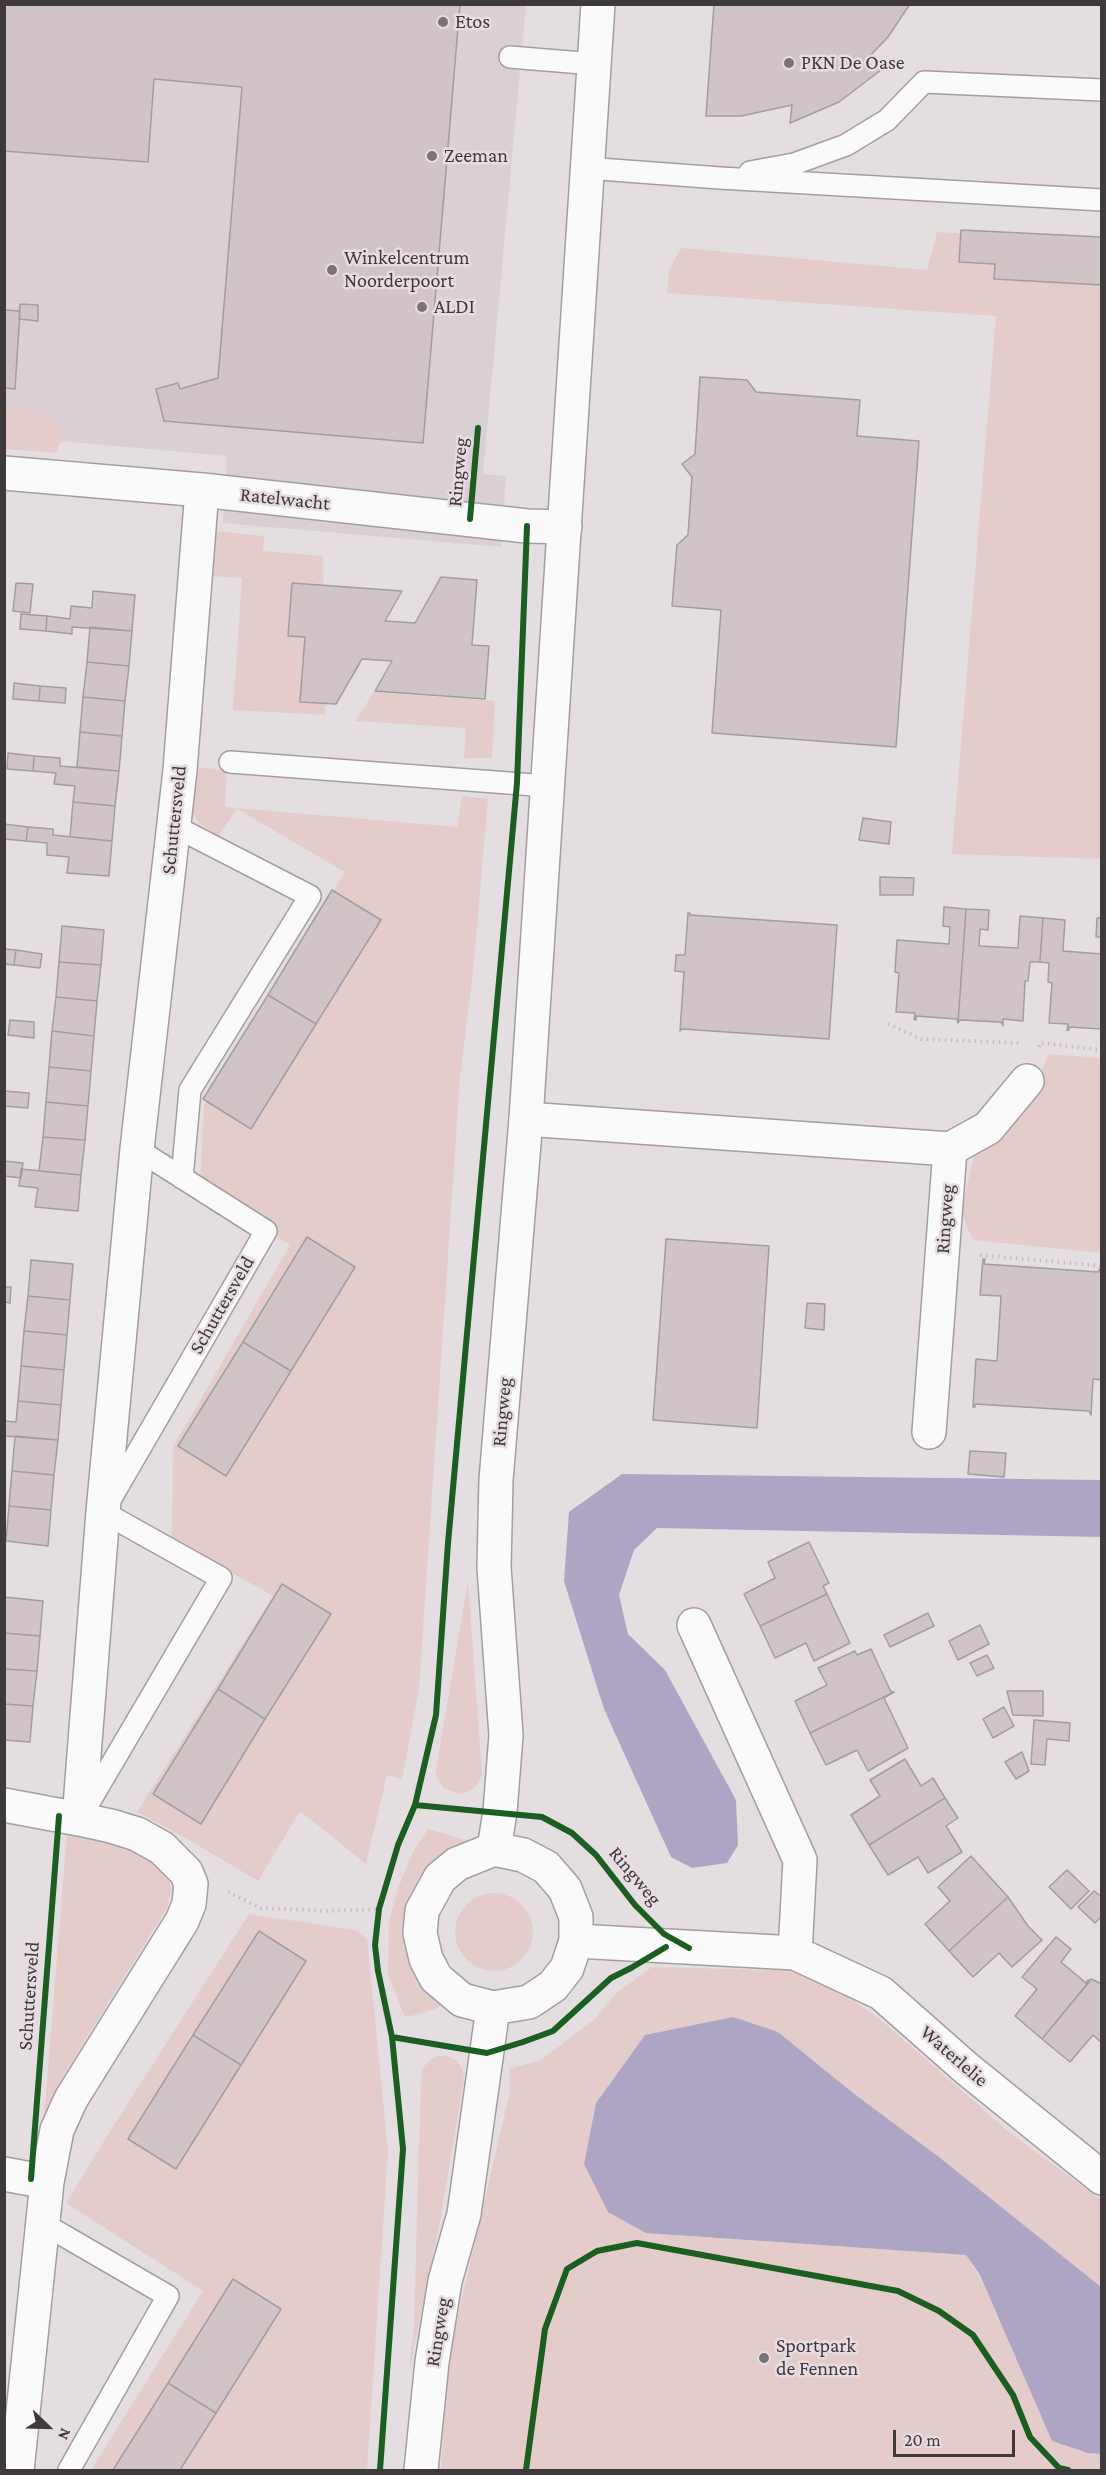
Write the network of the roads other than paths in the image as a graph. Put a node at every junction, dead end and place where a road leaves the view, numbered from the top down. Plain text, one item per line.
1 (598, 4) edge
2 (510, 57) dead end
3 (594, 64) junction
4 (1101, 90) edge
5 (586, 168) junction
6 (720, 178) junction
7 (1101, 200) edge
8 (4, 473) edge
9 (202, 490) junction
10 (565, 527) junction
11 (230, 762) dead end
12 (548, 786) junction
13 (174, 826) junction
14 (1027, 1081) road end
15 (526, 1119) junction
16 (137, 1149) junction
17 (950, 1149) junction
18 (182, 1178) junction
19 (929, 1432) dead end
20 (103, 1512) junction
21 (694, 1624) dead end
22 (4, 1806) edge
23 (79, 1819) junction
24 (494, 1849) junction
25 (576, 1941) junction
26 (795, 1953) junction
27 (493, 2008) junction
28 (4, 2174) edge
29 (1101, 2178) edge
30 (47, 2182) junction
31 (42, 2223) junction
32 (17, 2470) edge
33 (69, 2470) edge
34 (422, 2470) edge

1 - 3 street, Ringweg
2 - 3 lane
3 - 5 street, Ringweg
4 - 6 lane
5 - 6 lane
5 - 10 street, Ringweg
6 - 7 lane
8 - 9 street, Ratelwacht
9 - 10 street, Ratelwacht
9 - 13 street, Schuttersveld
10 - 12 street, Ringweg
11 - 12 lane
12 - 15 street, Ringweg
13 - 16 street, Schuttersveld
13 - 18 lane
14 - 17 street
15 - 17 street
15 - 24 street, Ringweg
16 - 18 lane, Schuttersveld
16 - 20 street, Schuttersveld
17 - 19 street, Ringweg
18 - 20 lane, Schuttersveld
20 - 23 street, Schuttersveld
20 - 23 lane
21 - 26 street
22 - 23 street
23 - 30 street
24 - 25 street
24 - 27 street
25 - 26 street, Waterlelie
25 - 27 street
26 - 29 street, Waterlelie
27 - 34 street, Ringweg
28 - 30 street
30 - 31 street
31 - 32 street
31 - 33 lane

